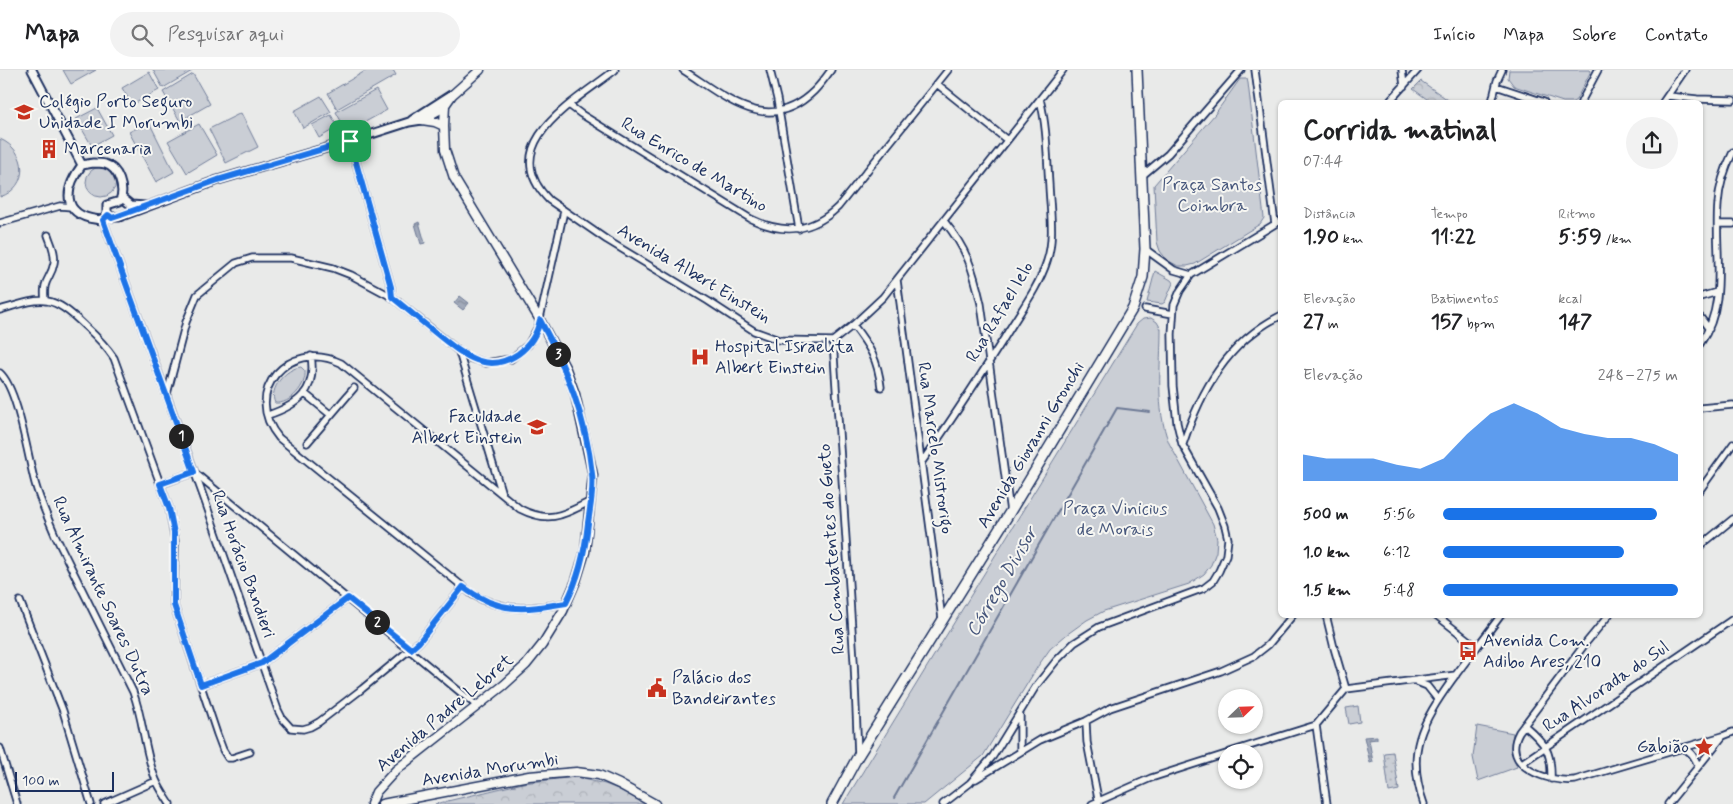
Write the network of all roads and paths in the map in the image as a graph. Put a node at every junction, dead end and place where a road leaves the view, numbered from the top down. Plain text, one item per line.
1 (32, 70) edge
2 (480, 70) edge
3 (615, 70) edge
4 (683, 70) edge
5 (770, 70) edge
6 (831, 70) edge
7 (948, 70) edge
8 (1063, 70) edge
9 (1137, 70) edge
10 (1241, 70) edge
11 (1255, 70) edge
12 (1402, 70) edge
13 (1418, 70) edge
14 (1502, 70) edge
15 (1598, 70) edge
16 (1685, 70) edge
17 (937, 84) junction
18 (1404, 86) junction
19 (1496, 86) junction
20 (452, 95) junction
21 (1668, 96) junction
22 (1040, 99) junction
23 (1391, 100) edge
24 (1492, 100) edge
25 (1538, 100) edge
26 (1582, 100) edge
27 (1665, 100) edge
28 (1733, 100) edge
29 (569, 105) junction
30 (444, 108) junction
31 (779, 111) junction
32 (422, 120) junction
33 (409, 122) junction
34 (444, 126) junction
35 (1007, 140) junction
36 (350, 141) junction
37 (1733, 152) edge
38 (82, 165) junction
39 (1142, 175) junction
40 (121, 197) junction
41 (148, 206) junction
42 (72, 207) junction
43 (564, 211) junction
44 (105, 218) junction
45 (944, 222) junction
46 (0, 223) edge
47 (1278, 223) edge
48 (1718, 224) junction
49 (1733, 224) edge
50 (799, 229) junction
51 (48, 236) dead end
52 (1145, 249) junction
53 (1191, 275) junction
54 (897, 280) junction
55 (1717, 292) junction
56 (1703, 296) edge
57 (392, 297) junction
58 (45, 301) junction
59 (1145, 309) dead end
60 (0, 310) edge
61 (1173, 314) junction
62 (1278, 317) edge
63 (540, 320) junction
64 (1703, 321) edge
65 (853, 325) junction
66 (1709, 329) junction
67 (1703, 339) edge
68 (833, 341) junction
69 (459, 352) junction
70 (310, 356) junction
71 (988, 363) junction
72 (0, 373) edge
73 (881, 387) dead end
74 (354, 388) dead end
75 (304, 393) junction
76 (166, 394) junction
77 (1733, 405) edge
78 (1703, 408) edge
79 (268, 415) junction
80 (331, 415) junction
81 (307, 443) dead end
82 (1182, 444) junction
83 (1733, 444) edge
84 (921, 463) junction
85 (194, 472) junction
86 (160, 484) junction
87 (1703, 486) edge
88 (502, 494) junction
89 (590, 502) junction
90 (1010, 512) junction
91 (1733, 520) edge
92 (1703, 544) edge
93 (463, 587) junction
94 (348, 598) junction
95 (20, 601) dead end
96 (566, 603) junction
97 (1290, 618) edge
98 (1327, 618) edge
99 (1440, 618) edge
100 (1499, 618) edge
101 (1607, 618) edge
102 (1733, 619) edge
103 (942, 620) junction
104 (1477, 646) junction
105 (411, 649) junction
106 (262, 663) junction
107 (1456, 675) junction
108 (1412, 681) junction
109 (201, 685) junction
110 (1346, 689) junction
111 (1438, 700) junction
112 (477, 706) junction
113 (1020, 714) junction
114 (1086, 720) junction
115 (1316, 725) junction
116 (1524, 725) junction
117 (1733, 732) edge
118 (1723, 736) junction
119 (1255, 744) edge
120 (1546, 746) junction
121 (0, 748) edge
122 (1682, 748) junction
123 (250, 752) dead end
124 (1020, 752) junction
125 (858, 756) junction
126 (1218, 757) edge
127 (1522, 763) junction
128 (1698, 765) junction
129 (1551, 779) junction
130 (156, 781) junction
131 (970, 783) junction
132 (376, 792) junction
133 (386, 803) edge
134 (1096, 803) edge
135 (17, 804) edge
136 (91, 804) edge
137 (104, 804) edge
138 (170, 804) edge
139 (371, 804) edge
140 (655, 804) edge
141 (832, 804) edge
142 (943, 804) edge
143 (1327, 804) edge
144 (1424, 804) edge
145 (1668, 804) edge

1 - 38 street
2 - 20 main road
3 - 29 street, Avenida Albert Einstein
4 - 31 street
5 - 31 street
6 - 31 street
7 - 17 street, Rua Enrico de Martino
8 - 22 street
9 - 39 main road, Avenida Giovanni Gronchi
10 - 39 street
11 - 47 street
12 - 18 street
13 - 18 street
14 - 19 street
15 - 26 street
16 - 21 street
17 - 35 street
17 - 50 street, Rua Enrico de Martino
18 - 23 street
19 - 24 street
19 - 25 street
20 - 30 main road
20 - 33 street
21 - 27 street
21 - 28 street
22 - 35 street
22 - 71 street, Rua Rafael Ielo
29 - 43 street, Avenida Albert Einstein
29 - 50 street, Rua Enrico de Martino
30 - 32 street
30 - 34 main road, Avenida Padre Lebret
31 - 50 street
32 - 33 street
32 - 34 main road
33 - 36 street
34 - 63 main road, Avenida Padre Lebret
35 - 45 street
36 - 41 street
36 - 57 street
37 - 48 street
38 - 40 street
38 - 42 street
39 - 52 main road, Avenida Giovanni Gronchi
40 - 41 street
40 - 44 street
41 - 44 street
42 - 44 street
42 - 46 street
43 - 63 street
43 - 68 street, Avenida Albert Einstein
44 - 76 street, Rua Horácio Bandieri
45 - 54 street
45 - 71 street
47 - 53 street
48 - 49 street
48 - 55 street
51 - 58 street
52 - 53 street
52 - 90 main road, Avenida Giovanni Gronchi
53 - 61 street
54 - 65 street
54 - 84 street, Rua Marcelo Mistrorigo
55 - 56 street
55 - 66 street
57 - 69 street
57 - 76 street
58 - 60 street
58 - 86 street
59 - 61 street
61 - 82 street
62 - 82 street
63 - 69 street
63 - 89 main road, Avenida Padre Lebret
64 - 66 street
65 - 68 street
65 - 73 street
66 - 67 street
68 - 125 street, Rua Combatentes do Gueto
69 - 88 street
70 - 75 street
70 - 79 street
70 - 88 street
71 - 84 street, Rua Rafael Ielo
71 - 90 street
72 - 130 street, Rua Almirante Soares Dutra
74 - 80 street
75 - 79 street
75 - 80 street
76 - 85 street, Rua Horácio Bandieri
77 - 78 street
79 - 93 street
80 - 81 street
82 - 113 street
83 - 87 street
84 - 103 street, Rua Marcelo Mistrorigo
85 - 86 street
85 - 94 street
85 - 106 street, Rua Horácio Bandieri
86 - 109 street
88 - 89 street
89 - 96 main road, Avenida Padre Lebret
90 - 103 main road, Avenida Giovanni Gronchi
91 - 92 street
93 - 96 street
93 - 105 street, Rua Horácio Bandieri
94 - 105 street
94 - 106 street
95 - 136 street
96 - 112 main road, Avenida Padre Lebret
97 - 114 street
98 - 110 street
99 - 104 street
100 - 104 street
101 - 116 street
102 - 120 street, Rua Alvorada do Sul
103 - 125 main road, Avenida Giovanni Gronchi
104 - 107 street
105 - 106 street, Rua Horácio Bandieri
105 - 112 street
106 - 109 street
107 - 108 street
107 - 111 street
108 - 110 street
108 - 111 street
109 - 123 street
110 - 115 street
111 - 144 street
112 - 132 main road, Avenida Padre Lebret
113 - 124 street
113 - 131 street
114 - 124 street
114 - 134 street
115 - 119 street
115 - 143 street
116 - 120 street
116 - 127 street
117 - 118 street
118 - 122 street
118 - 128 street
120 - 127 street, Rua Alvorada do Sul
120 - 129 street
121 - 135 street
122 - 128 street
122 - 129 street
124 - 131 street
125 - 141 main road, Avenida Giovanni Gronchi
126 - 134 street
127 - 129 street
128 - 145 street
130 - 137 street
130 - 138 street, Rua Almirante Soares Dutra
131 - 142 street
132 - 133 main road
132 - 139 main road, Avenida Padre Lebret
133 - 140 main road, Avenida Morumbi

